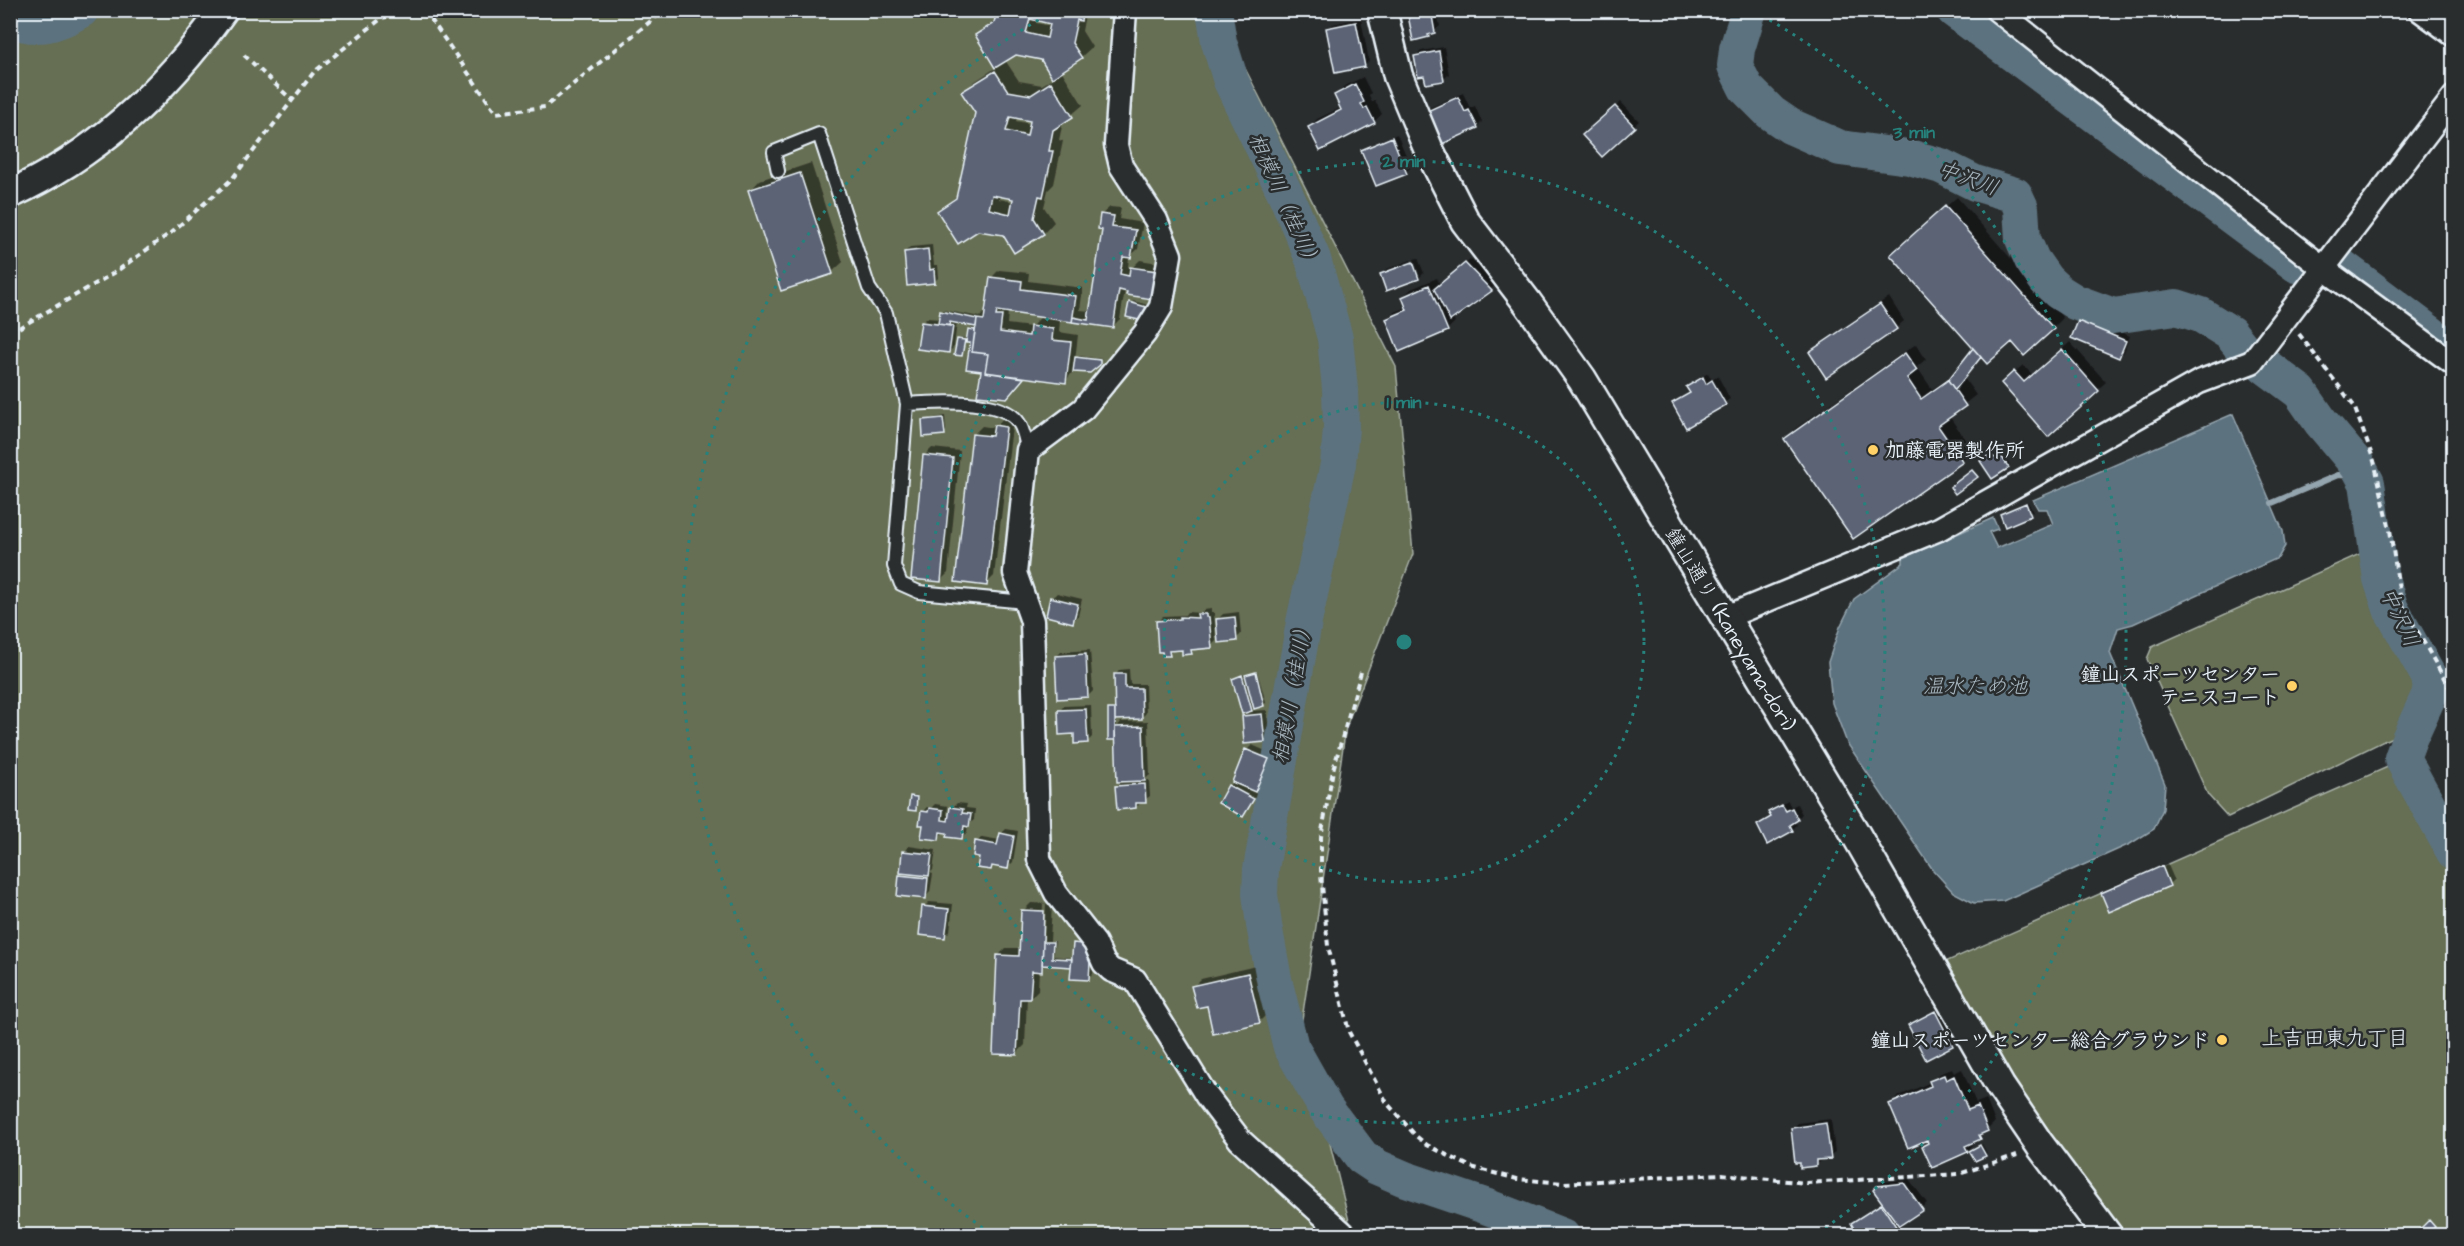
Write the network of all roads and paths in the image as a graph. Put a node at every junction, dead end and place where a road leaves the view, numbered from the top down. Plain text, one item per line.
1 (223, 10) edge
2 (410, 10) edge
3 (669, 10) edge
4 (1125, 10) edge
5 (1383, 10) edge
6 (1997, 10) edge
7 (2420, 10) edge
8 (2454, 36) edge
9 (244, 55) dead end
10 (2454, 97) edge
11 (293, 101) junction
12 (778, 171) dead end
13 (10, 194) edge
14 (2323, 267) junction
15 (2285, 317) junction
16 (10, 333) edge
17 (2454, 364) edge
18 (907, 404) junction
19 (1028, 450) junction
20 (1026, 602) junction
21 (1724, 618) junction
22 (1361, 672) dead end
23 (2454, 691) edge
24 (2040, 1145) junction
25 (1346, 1236) edge
26 (2109, 1236) edge

1 - 13 street
2 - 3 path
2 - 11 path
4 - 19 street
5 - 21 street, 鐘山通り (Kaneyama-dori)
6 - 14 street
7 - 8 street
9 - 11 path
10 - 14 street
11 - 16 path
12 - 18 lane
14 - 15 street
14 - 17 street
15 - 21 street
15 - 23 path
18 - 19 lane
18 - 20 lane
19 - 20 street
20 - 25 street
21 - 24 street, 鐘山通り (Kaneyama-dori)
22 - 24 path
24 - 26 street, 鐘山通り (Kaneyama-dori)

